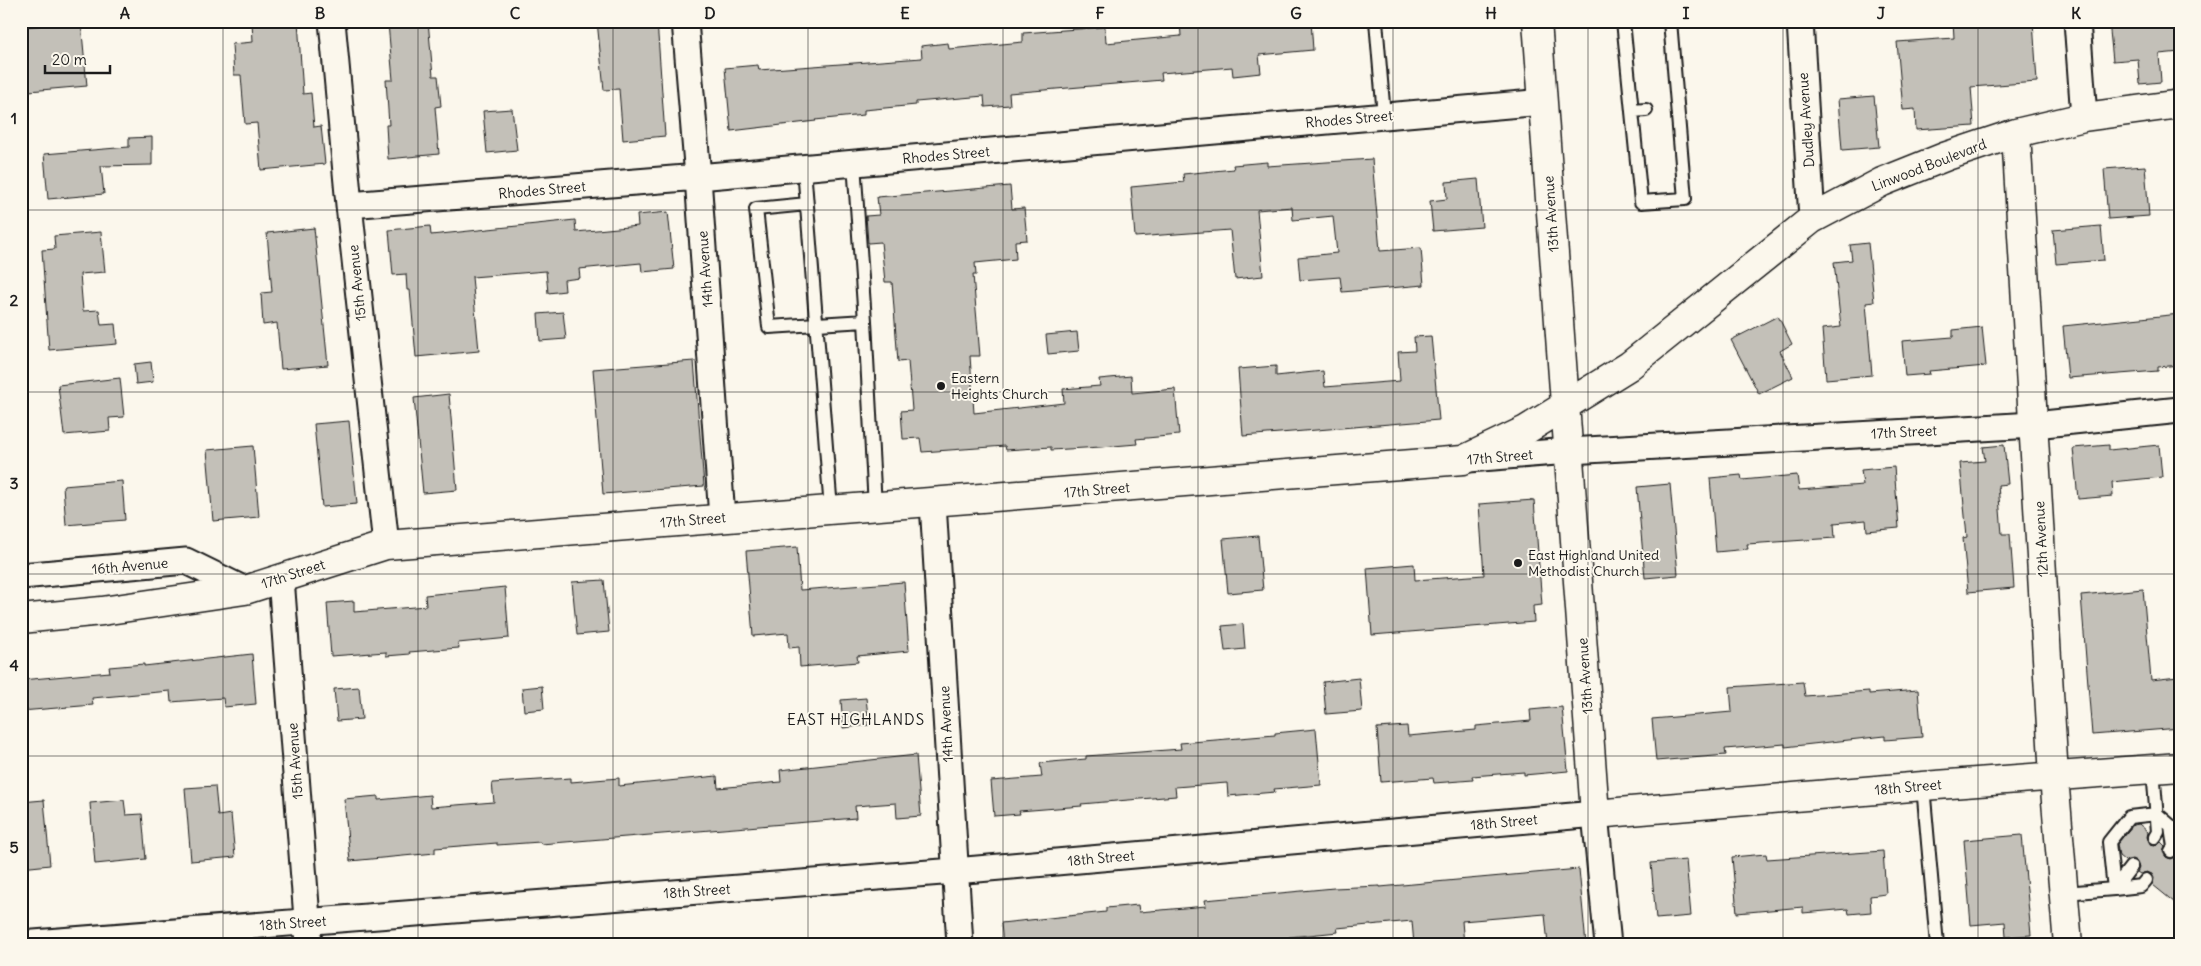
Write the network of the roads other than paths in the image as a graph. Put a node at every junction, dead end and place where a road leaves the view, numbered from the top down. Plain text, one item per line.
1 (332, 21) edge
2 (685, 21) edge
3 (1376, 21) edge
4 (1537, 21) edge
5 (1624, 21) edge
6 (1670, 21) edge
7 (1800, 21) edge
8 (2078, 21) edge
9 (1543, 102) junction
10 (2180, 104) edge
11 (1646, 110) dead end
12 (1632, 111) junction
13 (1384, 116) junction
14 (2084, 117) junction
15 (2016, 133) junction
16 (1648, 138) dead end
17 (1635, 140) junction
18 (854, 163) junction
19 (804, 168) junction
20 (698, 177) junction
21 (807, 204) junction
22 (349, 205) junction
23 (1812, 219) junction
24 (865, 321) junction
25 (818, 324) junction
26 (1565, 406) junction
27 (2180, 410) edge
28 (2034, 425) junction
29 (1568, 452) junction
30 (1463, 460) junction
31 (933, 503) junction
32 (875, 507) junction
33 (831, 510) junction
34 (722, 518) junction
35 (386, 545) junction
36 (22, 572) edge
37 (281, 578) junction
38 (245, 590) junction
39 (21, 619) edge
40 (2167, 768) edge
41 (2054, 776) junction
42 (1923, 786) junction
43 (1595, 814) junction
44 (2157, 814) junction
45 (2155, 837) dead end
46 (2171, 851) dead end
47 (2131, 867) dead end
48 (955, 871) junction
49 (2146, 880) dead end
50 (2114, 889) junction
51 (2064, 893) junction
52 (308, 933) edge
53 (21, 944) edge
54 (960, 945) edge
55 (1608, 945) edge
56 (1937, 945) edge
57 (2068, 945) edge

1 - 22 street, 15th Avenue
2 - 20 street, 14th Avenue
3 - 13 lane
4 - 9 street, 13th Avenue
5 - 12 lane
6 - 17 lane
7 - 23 street, Dudley Avenue
8 - 14 street
9 - 13 street, Rhodes Street
9 - 26 street, 13th Avenue
10 - 14 street, Linwood Boulevard
11 - 12 lane
12 - 17 lane
13 - 18 street, Rhodes Street
14 - 15 street, Linwood Boulevard
15 - 23 street, Linwood Boulevard
15 - 28 street, 12th Avenue
16 - 17 lane
18 - 19 street, Rhodes Street
18 - 24 lane
19 - 20 street, Rhodes Street
19 - 21 lane
20 - 22 street, Rhodes Street
20 - 34 street, 14th Avenue
21 - 25 lane
21 - 25 lane
22 - 35 street, 15th Avenue
23 - 26 street, Linwood Boulevard
24 - 25 lane
24 - 32 lane
25 - 33 lane
26 - 29 street, 13th Avenue
26 - 30 street
27 - 28 street, 17th Street
28 - 29 street, 17th Street
28 - 41 street, 12th Avenue
29 - 30 street, 17th Street
29 - 43 street, 13th Avenue
30 - 31 street, 17th Street
31 - 32 street, 17th Street
31 - 48 street, 14th Avenue
32 - 33 street, 17th Street
33 - 34 street, 17th Street
34 - 35 street, 17th Street
35 - 37 street, 17th Street
36 - 38 street, 16th Avenue
37 - 38 street, 17th Street
37 - 52 street, 15th Avenue
38 - 39 street, 17th Street
40 - 41 street, 18th Street
40 - 44 lane
41 - 42 street, 18th Street
41 - 51 street, 12th Avenue
42 - 43 street, 18th Street
42 - 56 lane
43 - 48 street, 18th Street
43 - 55 street, 13th Avenue
44 - 45 lane
44 - 46 lane
44 - 50 lane
47 - 50 lane
48 - 52 street, 18th Street
48 - 54 street, 14th Avenue
49 - 50 lane
50 - 51 lane
51 - 57 street, 12th Avenue
52 - 53 street, 18th Street

